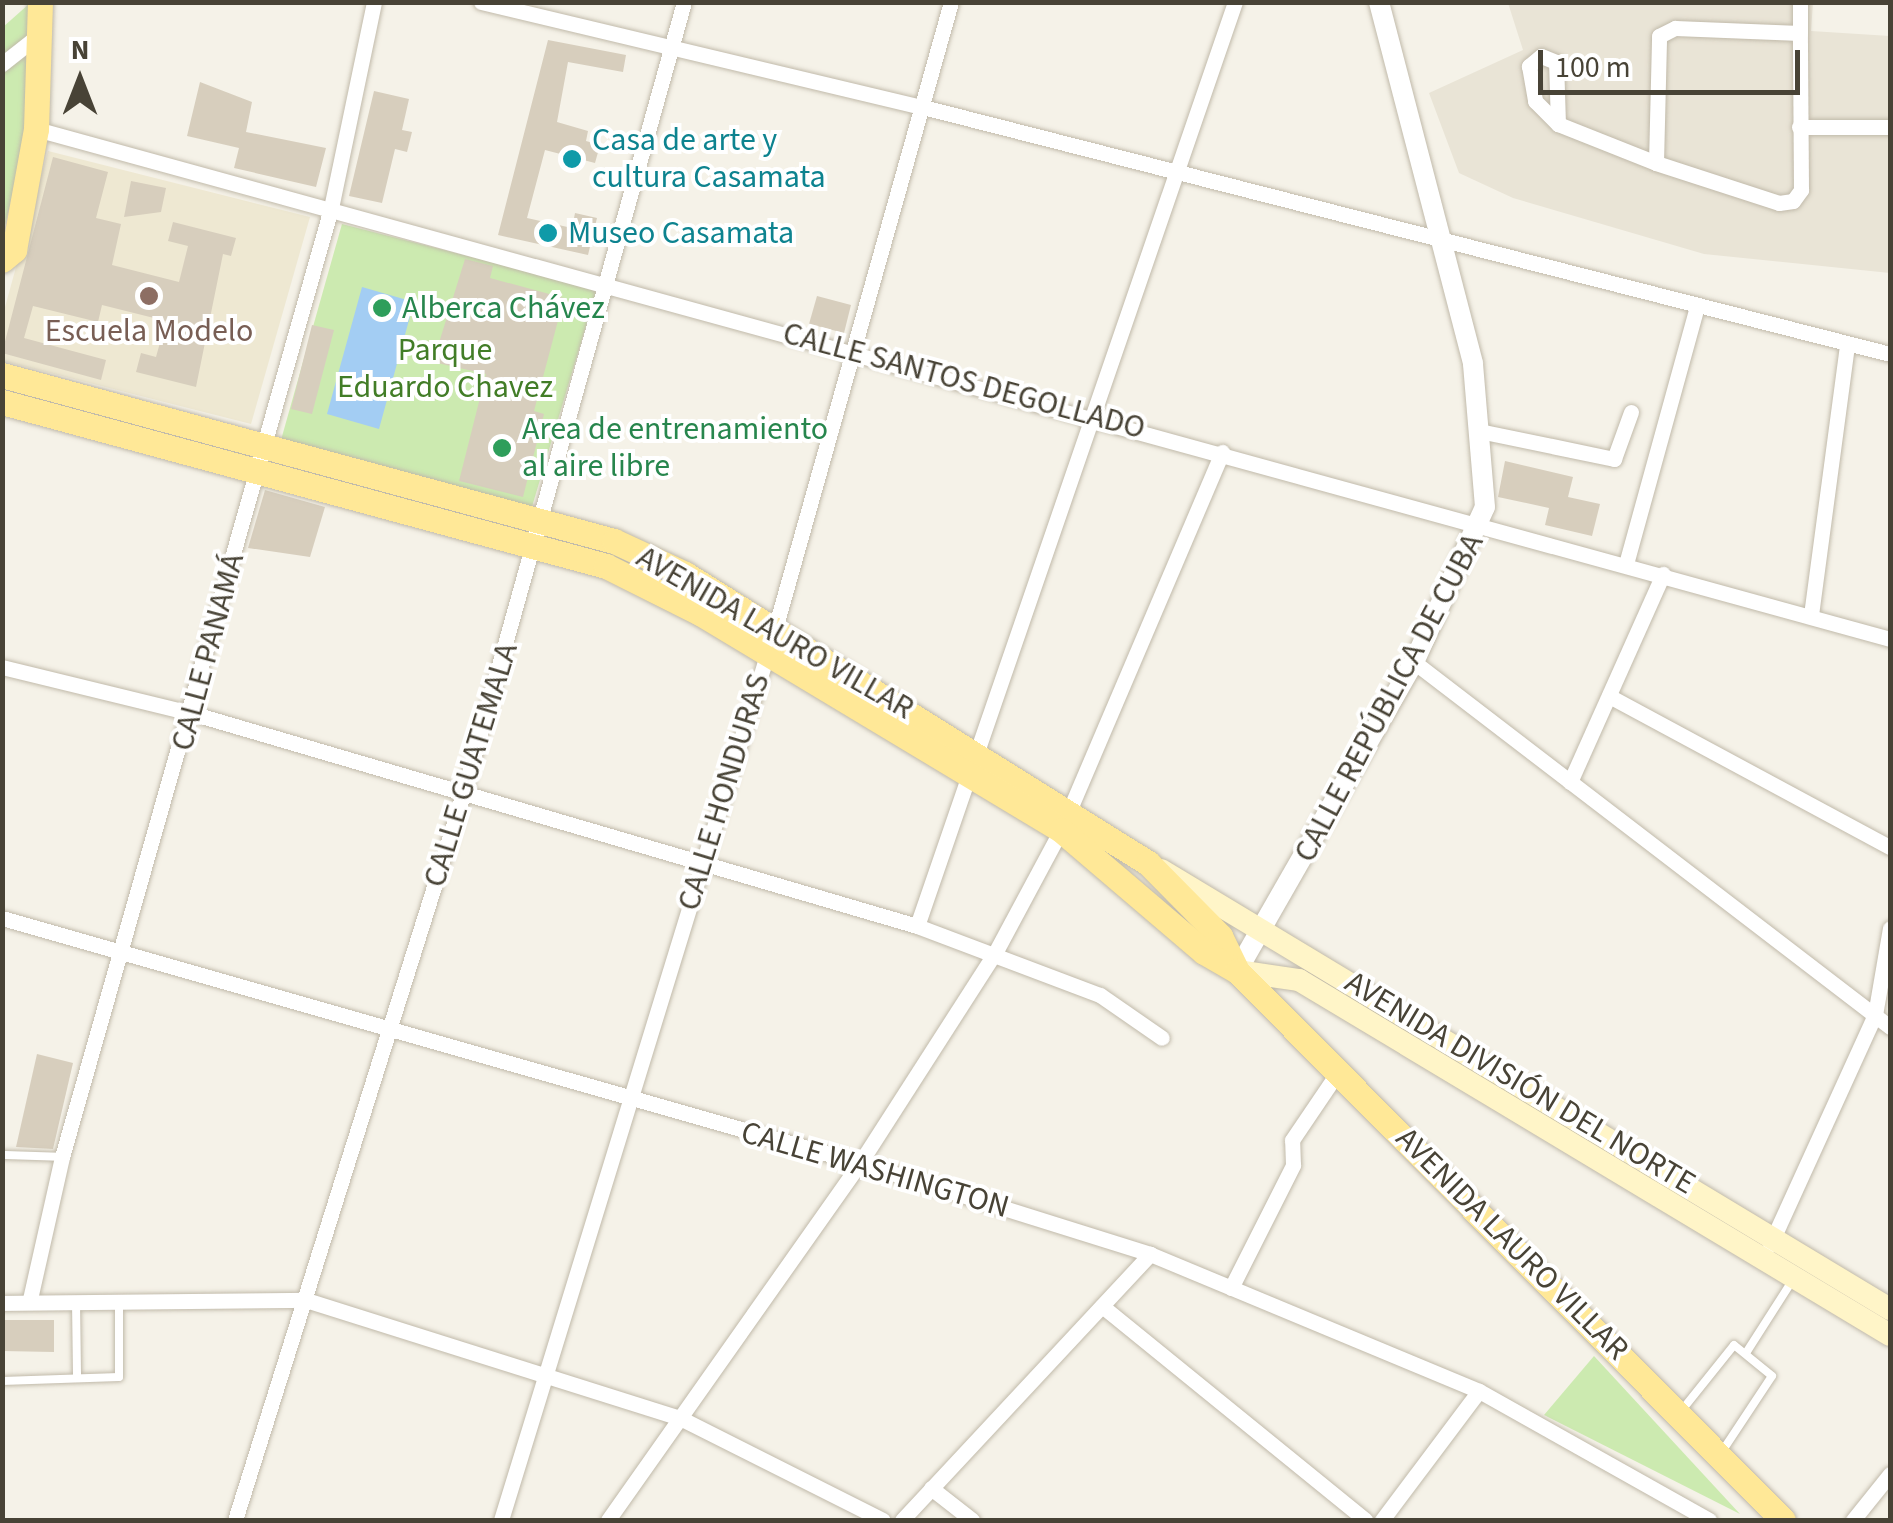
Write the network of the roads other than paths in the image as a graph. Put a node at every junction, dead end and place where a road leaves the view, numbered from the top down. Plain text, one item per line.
1 (40, 2) edge
2 (374, 2) edge
3 (480, 2) edge
4 (684, 2) edge
5 (951, 2) edge
6 (1234, 2) edge
7 (1379, 2) edge
8 (1800, 2) edge
9 (1800, 33) junction
10 (40, 34) junction
11 (672, 47) junction
12 (2, 64) edge
13 (923, 107) junction
14 (1558, 124) dead end
15 (1799, 126) junction
16 (1890, 128) edge
17 (36, 129) junction
18 (1656, 163) junction
19 (1177, 174) junction
20 (331, 208) junction
21 (1442, 243) junction
22 (2, 260) edge
23 (610, 286) junction
24 (1696, 306) junction
25 (1847, 345) junction
26 (856, 351) junction
27 (1890, 354) edge
28 (2, 375) edge
29 (2, 402) edge
30 (1631, 412) dead end
31 (1095, 418) junction
32 (1484, 432) junction
33 (1222, 452) junction
34 (262, 457) junction
35 (1483, 522) junction
36 (539, 532) junction
37 (1626, 564) junction
38 (1664, 574) junction
39 (1810, 615) junction
40 (1890, 639) edge
41 (771, 641) junction
42 (1414, 662) junction
43 (2, 667) edge
44 (1609, 696) junction
45 (191, 713) junction
46 (975, 764) junction
47 (1570, 782) junction
48 (464, 791) junction
49 (1065, 819) junction
50 (1890, 847) edge
51 (703, 862) junction
52 (1148, 863) junction
53 (2, 918) edge
54 (917, 926) junction
55 (1264, 928) junction
56 (1890, 928) edge
57 (123, 952) junction
58 (994, 953) junction
59 (1237, 971) junction
60 (1875, 1015) junction
61 (390, 1028) junction
62 (1890, 1028) edge
63 (1162, 1038) dead end
64 (1466, 1047) junction
65 (1450, 1071) junction
66 (1338, 1072) junction
67 (632, 1101) junction
68 (2, 1155) edge
69 (62, 1157) junction
70 (860, 1163) junction
71 (1768, 1248) junction
72 (1150, 1254) junction
73 (1795, 1277) junction
74 (1231, 1288) junction
75 (119, 1297) junction
76 (76, 1298) junction
77 (30, 1299) junction
78 (306, 1300) junction
79 (2, 1303) edge
80 (1102, 1306) junction
81 (1890, 1309) edge
82 (1890, 1335) edge
83 (1746, 1353) junction
84 (544, 1376) junction
85 (76, 1378) junction
86 (2, 1380) edge
87 (1479, 1392) junction
88 (1682, 1410) junction
89 (678, 1417) junction
90 (1720, 1454) junction
91 (1890, 1474) edge
92 (932, 1488) junction
93 (235, 1520) edge
94 (501, 1520) edge
95 (608, 1520) edge
96 (883, 1520) edge
97 (902, 1520) edge
98 (972, 1520) edge
99 (1365, 1520) edge
100 (1382, 1520) edge
101 (1709, 1520) edge
102 (1784, 1520) edge
103 (1852, 1520) edge

1 - 10 main road
2 - 20 street, CALLE PANAMÁ
3 - 11 street
4 - 11 street, CALLE GUATEMALA
5 - 13 street, CALLE HONDURAS
6 - 19 street
7 - 21 street, CALLE REPÚBLICA DE CUBA
8 - 9 street
9 - 15 street
9 - 18 street
10 - 12 street
10 - 17 main road
11 - 13 street
11 - 23 street, CALLE GUATEMALA
13 - 19 street
13 - 26 street, CALLE HONDURAS
14 - 18 street
15 - 16 street
15 - 18 street
17 - 20 street, CALLE SANTOS DEGOLLADO
17 - 22 main road
19 - 21 street
19 - 31 street
20 - 23 street, CALLE SANTOS DEGOLLADO
20 - 34 street, CALLE PANAMÁ
21 - 24 street
21 - 32 street, CALLE REPÚBLICA DE CUBA
23 - 26 street, CALLE SANTOS DEGOLLADO
23 - 36 street, CALLE GUATEMALA
24 - 25 street
24 - 37 street
25 - 27 street
25 - 39 street
26 - 31 street, CALLE SANTOS DEGOLLADO
26 - 41 street, CALLE HONDURAS
28 - 34 main road, AVENIDA LAURO VILLAR
29 - 34 main road, AVENIDA LAURO VILLAR
30 - 32 street
31 - 33 street, CALLE SANTOS DEGOLLADO
31 - 46 street
32 - 35 street, CALLE REPÚBLICA DE CUBA
33 - 35 street, CALLE SANTOS DEGOLLADO
33 - 49 street
34 - 36 main road, AVENIDA LAURO VILLAR
34 - 45 street, CALLE PANAMÁ
35 - 37 street, CALLE SANTOS DEGOLLADO
35 - 42 street, CALLE REPÚBLICA DE CUBA
36 - 41 main road, AVENIDA LAURO VILLAR
36 - 48 street, CALLE GUATEMALA
37 - 38 street, CALLE SANTOS DEGOLLADO
38 - 39 street, CALLE SANTOS DEGOLLADO
38 - 44 street
39 - 40 street, CALLE SANTOS DEGOLLADO
41 - 46 main road, AVENIDA LAURO VILLAR
41 - 51 street, CALLE HONDURAS
42 - 47 street
42 - 55 street, CALLE REPÚBLICA DE CUBA
43 - 45 street
44 - 47 street
44 - 50 street
45 - 48 street
45 - 57 street, CALLE PANAMÁ
46 - 49 main road, AVENIDA LAURO VILLAR
46 - 54 street
47 - 60 street
48 - 51 street
48 - 61 street, CALLE GUATEMALA
49 - 52 main road, AVENIDA LAURO VILLAR
49 - 58 street
49 - 59 main road, AVENIDA LAURO VILLAR
51 - 54 street
51 - 67 street, CALLE HONDURAS
52 - 55 main road, AVENIDA DIVISIÓN DEL NORTE
52 - 59 main road, AVENIDA LAURO VILLAR
53 - 57 street, CALLE WASHINGTON
54 - 58 street
55 - 59 street, CALLE REPÚBLICA DE CUBA
55 - 64 main road, AVENIDA DIVISIÓN DEL NORTE
56 - 60 street
57 - 61 street, CALLE WASHINGTON
57 - 69 street, CALLE PANAMÁ
58 - 63 street
58 - 70 street
59 - 65 main road, AVENIDA DIVISIÓN DEL NORTE
59 - 66 main road, AVENIDA LAURO VILLAR
60 - 62 street
60 - 71 street
61 - 67 street, CALLE WASHINGTON
61 - 78 street, CALLE GUATEMALA
64 - 65 main road
64 - 71 main road, AVENIDA DIVISIÓN DEL NORTE
65 - 71 main road, AVENIDA DIVISIÓN DEL NORTE
66 - 74 street
66 - 88 main road, AVENIDA LAURO VILLAR
67 - 70 street, CALLE WASHINGTON
67 - 84 street, CALLE HONDURAS
68 - 69 lane
69 - 77 street, CALLE PANAMÁ
70 - 72 street, CALLE WASHINGTON
70 - 89 street
71 - 73 main road, AVENIDA DIVISIÓN DEL NORTE
71 - 81 main road, AVENIDA DIVISIÓN DEL NORTE
72 - 74 street, CALLE WASHINGTON
72 - 80 street
73 - 82 main road, AVENIDA DIVISIÓN DEL NORTE
73 - 83 lane
74 - 87 street, CALLE WASHINGTON
75 - 76 street
75 - 78 street
75 - 85 lane
76 - 77 street
76 - 85 lane
77 - 79 street
78 - 84 street
78 - 93 street, CALLE GUATEMALA
80 - 92 street
80 - 99 street
83 - 88 lane
83 - 90 lane
84 - 89 street
84 - 94 street, CALLE HONDURAS
85 - 86 lane
87 - 100 street
87 - 101 street, CALLE WASHINGTON
88 - 90 main road, AVENIDA LAURO VILLAR
89 - 95 street
89 - 96 street
90 - 102 main road, AVENIDA LAURO VILLAR
91 - 103 street
92 - 97 street
92 - 98 street

